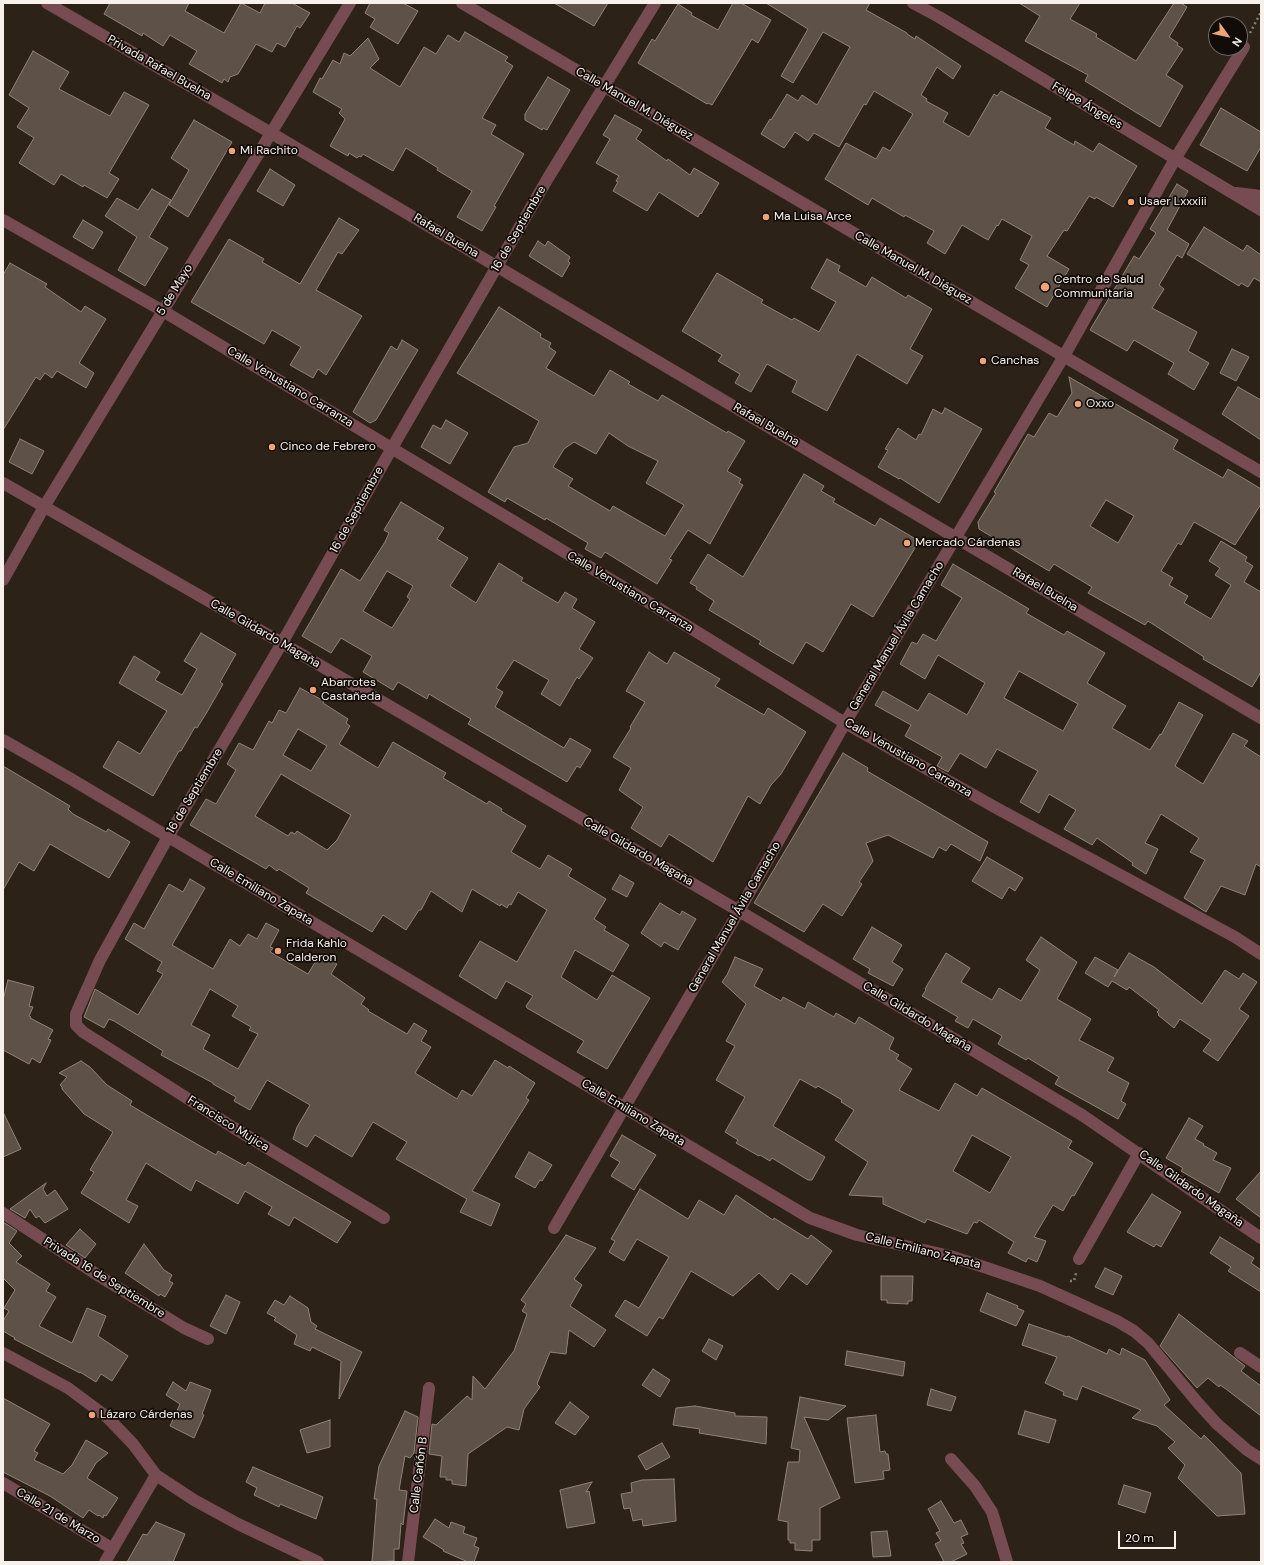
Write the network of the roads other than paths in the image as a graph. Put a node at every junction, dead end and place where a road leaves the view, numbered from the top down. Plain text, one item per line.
1 (47, 3) edge
2 (350, 3) edge
3 (462, 3) edge
4 (655, 3) edge
5 (913, 3) edge
6 (1238, 56) edge
7 (605, 87) junction
8 (271, 133) junction
9 (1175, 159) junction
10 (1229, 192) junction
11 (1261, 196) edge
12 (1261, 210) edge
13 (3, 220) edge
14 (497, 266) junction
15 (163, 311) junction
16 (1064, 356) junction
17 (392, 448) junction
18 (1261, 472) edge
19 (3, 483) edge
20 (44, 507) junction
21 (955, 536) junction
22 (3, 580) edge
23 (282, 643) junction
24 (1261, 718) edge
25 (845, 723) junction
26 (3, 740) edge
27 (168, 837) junction
28 (739, 911) junction
29 (1261, 954) edge
30 (76, 1025) joint
31 (625, 1108) junction
32 (1139, 1153) junction
33 (3, 1213) edge
34 (384, 1218) dead end
35 (554, 1228) dead end
36 (1261, 1238) edge
37 (1078, 1260) road end
38 (208, 1339) dead end
39 (3, 1352) edge
40 (1240, 1353) dead end
41 (1261, 1367) edge
42 (429, 1388) dead end
43 (951, 1459) dead end
44 (1261, 1459) edge
45 (156, 1475) junction
46 (3, 1483) edge
47 (112, 1549) junction
48 (105, 1562) edge
49 (318, 1562) edge
50 (408, 1562) edge
51 (1007, 1562) edge

1 - 8 street, Privada Rafael Buelna
2 - 8 street, 5 de Mayo
3 - 7 street, Calle Manuel M. Diéguez
4 - 7 street, 16 de Septiembre
5 - 9 street, Felipe Ángeles
6 - 9 street, General Manuel Ávila Camacho
7 - 14 street, 16 de Septiembre
7 - 16 street, Calle Manuel M. Diéguez
8 - 14 street, Rafael Buelna
8 - 15 street, 5 de Mayo
9 - 10 street, Felipe Ángeles
9 - 16 street, General Manuel Ávila Camacho
10 - 11 street
10 - 12 street, Felipe Ángeles
13 - 15 street, Calle Venustiano Carranza
14 - 17 street, 16 de Septiembre
14 - 21 street, Rafael Buelna
15 - 17 street, Calle Venustiano Carranza
15 - 20 street, 5 de Mayo
16 - 18 street, Calle Manuel M. Diéguez
16 - 21 street, General Manuel Ávila Camacho
17 - 23 street, 16 de Septiembre
17 - 25 street, Calle Venustiano Carranza
19 - 20 street, Calle Gildardo Magaña
20 - 22 street, 5 de Mayo
20 - 23 street, Calle Gildardo Magaña
21 - 24 street, Rafael Buelna
21 - 25 street, General Manuel Ávila Camacho
23 - 27 street, 16 de Septiembre
23 - 28 street, Calle Gildardo Magaña
25 - 28 street, General Manuel Ávila Camacho
25 - 29 street, Calle Venustiano Carranza
26 - 27 street, Calle Emiliano Zapata
27 - 30 street, 16 de Septiembre
27 - 31 street, Calle Emiliano Zapata
28 - 31 street, General Manuel Ávila Camacho
28 - 32 street, Calle Gildardo Magaña
30 - 34 street, Francisco Mujica
31 - 35 street, General Manuel Ávila Camacho
31 - 44 street, Calle Emiliano Zapata
32 - 36 street, Calle Gildardo Magaña
32 - 37 street
33 - 38 street, Privada 16 de Septiembre
39 - 45 street
40 - 41 street
42 - 50 street, Calle Cañón B
43 - 51 street
45 - 47 street
45 - 49 street
46 - 47 street, Calle 21 de Marzo
47 - 48 street

